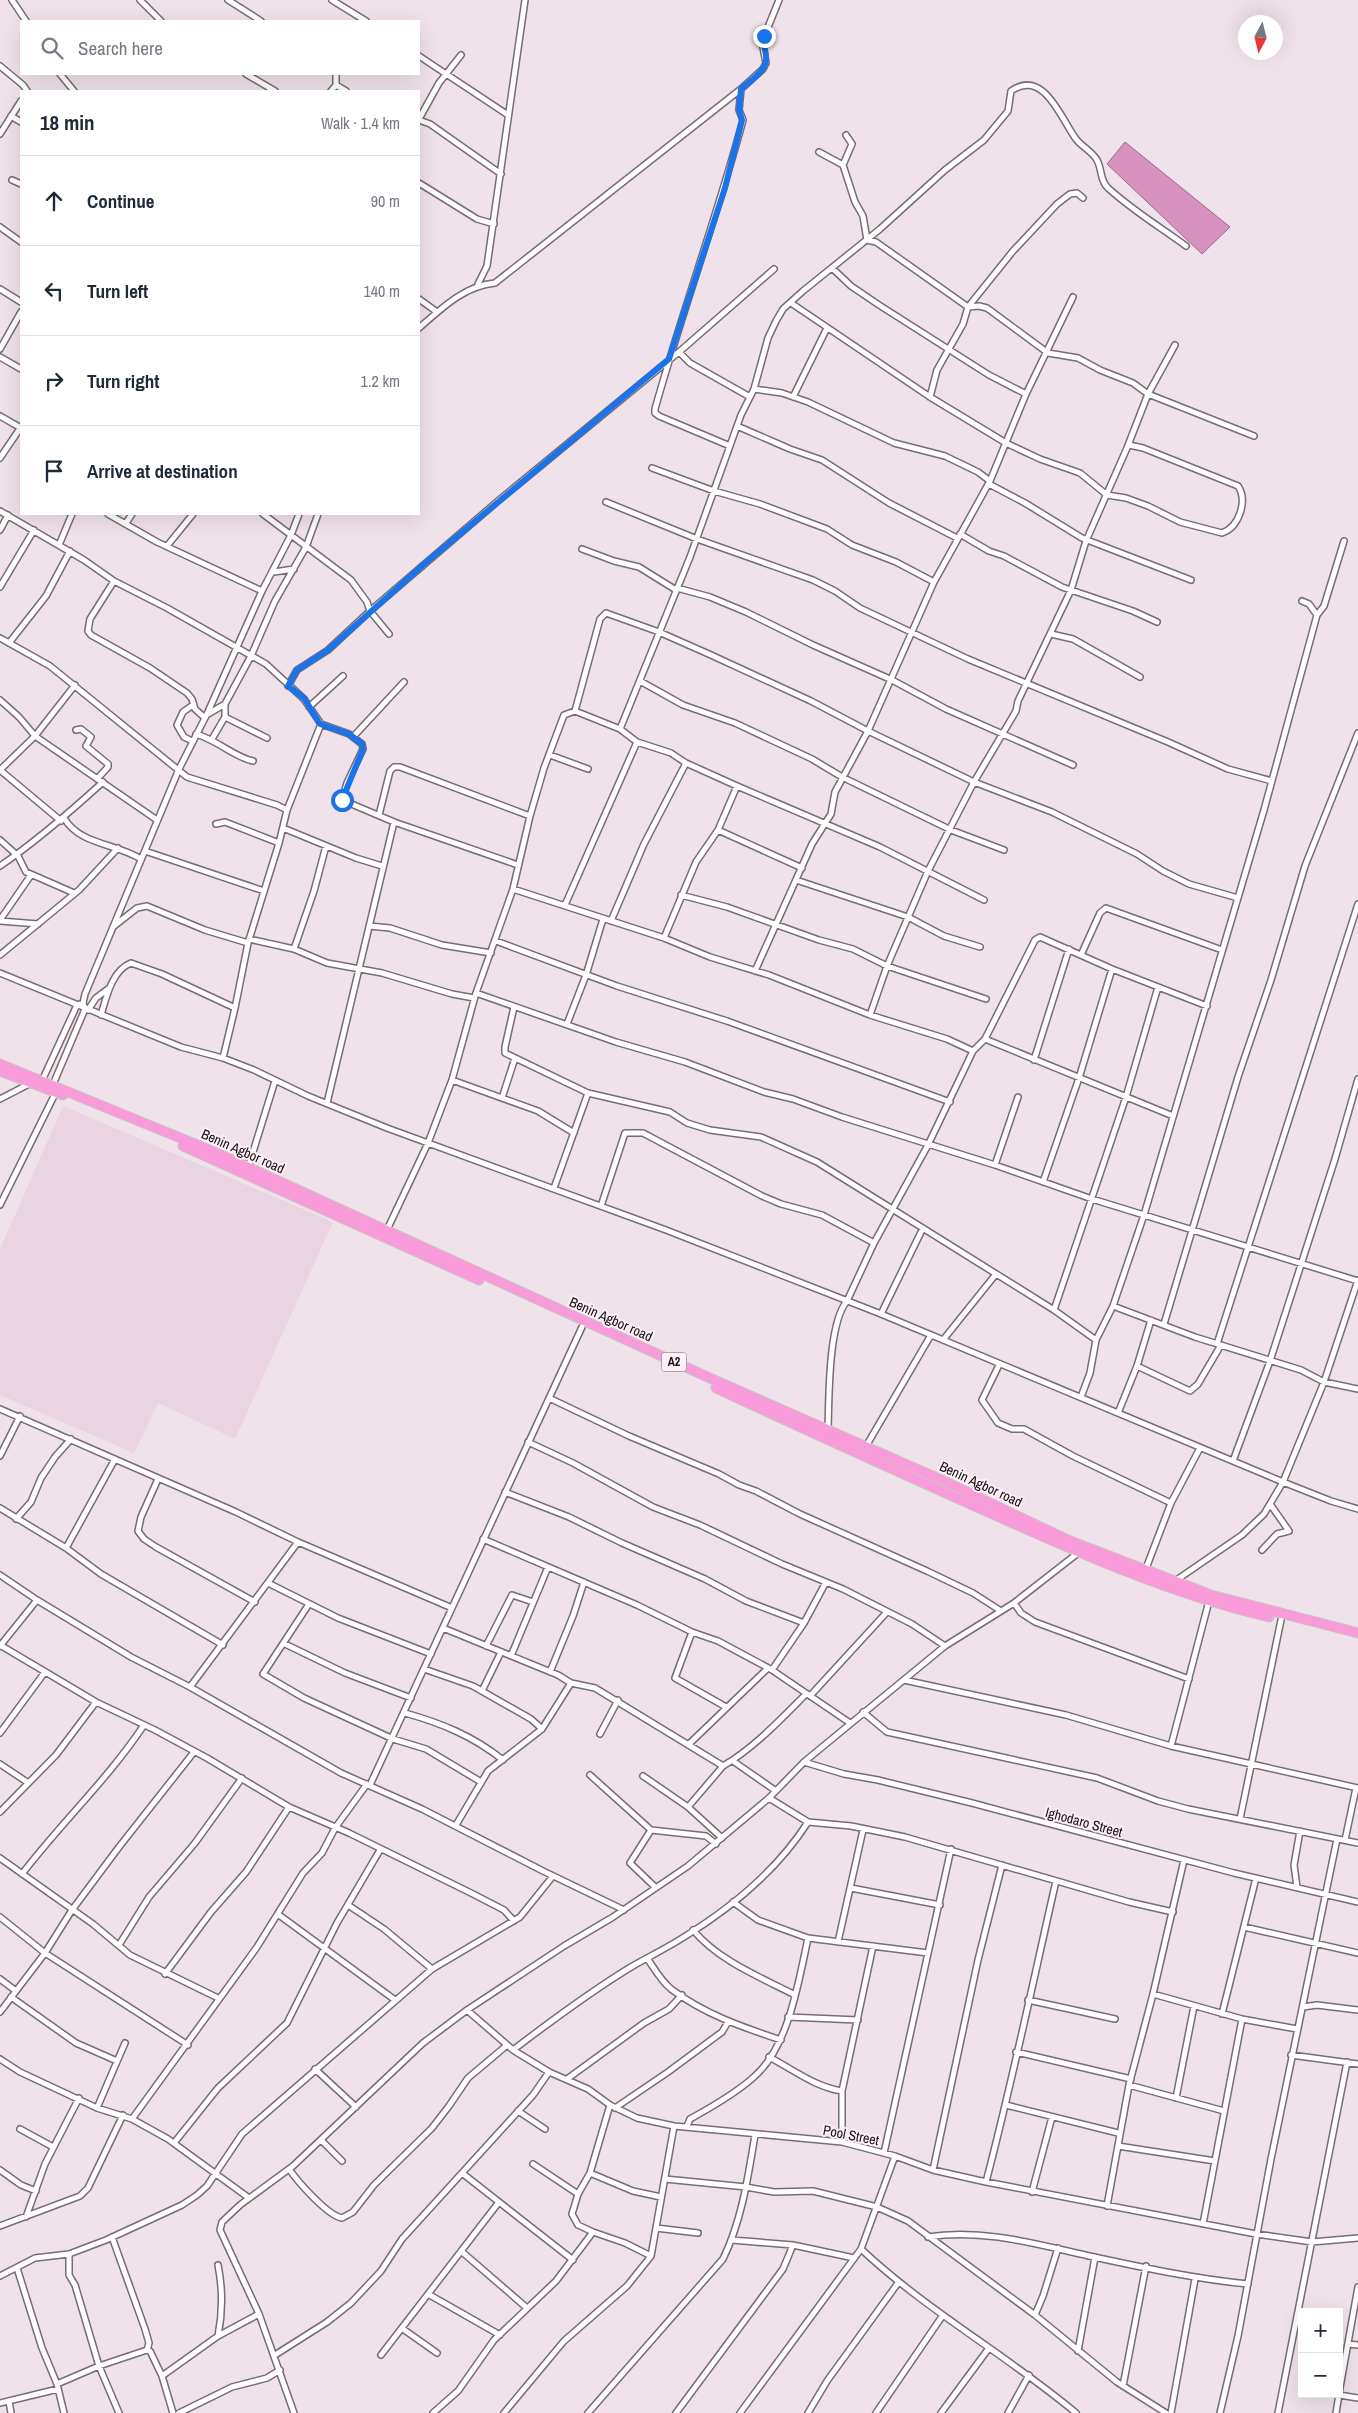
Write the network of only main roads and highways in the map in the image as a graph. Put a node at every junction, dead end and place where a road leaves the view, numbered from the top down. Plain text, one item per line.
1 (0, 1064) edge
2 (0, 1072) edge
3 (37, 1083) junction
4 (53, 1089) junction
5 (942, 1486) junction
6 (1358, 1633) edge
7 (1358, 1640) edge

1 - 3 highway, Benin Agbor road / A2
2 - 3 highway, Benin Agbor road / A2
3 - 4 highway, Benin Agbor road / A2
4 - 5 highway, Benin Agbor road / A2
4 - 5 highway, Benin Agbor road / A2
5 - 6 highway, Benin Agbor road / A2
5 - 7 highway, Benin Agbor road / A2

